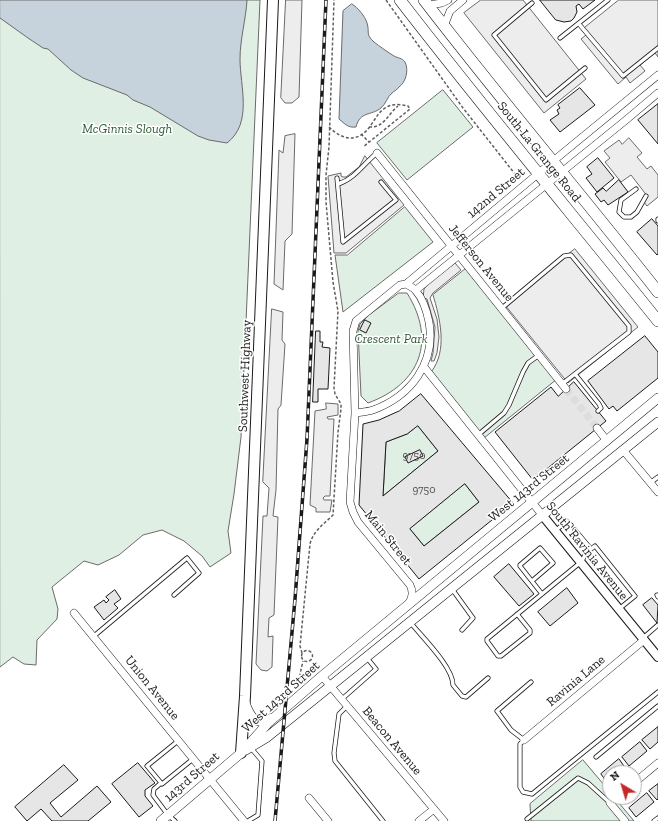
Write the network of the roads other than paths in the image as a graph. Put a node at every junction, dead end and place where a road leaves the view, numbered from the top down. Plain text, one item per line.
1 (273, 0) edge
2 (400, 0) edge
3 (448, 0) edge
4 (463, 0) edge
5 (608, 0) edge
6 (426, 2) edge
7 (532, 4) dead end
8 (578, 24) junction
9 (444, 26) junction
10 (560, 38) dead end
11 (658, 48) edge
12 (585, 68) dead end
13 (658, 75) edge
14 (658, 93) edge
15 (377, 153) joint
16 (552, 162) junction
17 (561, 172) junction
18 (539, 173) junction
19 (337, 178) dead end
20 (381, 182) dead end
21 (338, 184) junction
22 (548, 184) junction
23 (636, 189) dead end
24 (646, 196) dead end
25 (452, 246) junction
26 (460, 255) junction
27 (406, 284) junction
28 (416, 290) junction
29 (658, 292) edge
30 (502, 308) junction
31 (658, 321) edge
32 (539, 355) junction
33 (424, 367) junction
34 (575, 374) junction
35 (564, 386) joint
36 (658, 398) edge
37 (598, 411) dead end
38 (355, 413) junction
39 (658, 422) edge
40 (597, 428) tunnel mouth
41 (478, 435) junction
42 (607, 440) junction
43 (623, 450) junction
44 (658, 476) edge
45 (650, 483) junction
46 (658, 492) edge
47 (532, 502) junction
48 (543, 516) junction
49 (571, 525) dead end
50 (575, 530) dead end
51 (555, 531) junction
52 (590, 549) junction
53 (581, 562) junction
54 (532, 581) junction
55 (408, 582) junction
56 (431, 585) junction
57 (452, 589) junction
58 (542, 594) junction
59 (174, 595) dead end
60 (409, 603) junction
61 (619, 609) junction
62 (74, 613) dead end
63 (518, 614) junction
64 (410, 622) junction
65 (658, 625) edge
66 (462, 630) dead end
67 (94, 636) junction
68 (643, 639) junction
69 (367, 657) junction
70 (658, 657) edge
71 (322, 676) junction
72 (488, 678) dead end
73 (531, 682) dead end
74 (331, 686) junction
75 (658, 692) edge
76 (342, 699) junction
77 (245, 703) junction
78 (348, 706) junction
79 (658, 706) edge
80 (277, 716) junction
81 (178, 740) junction
82 (524, 740) junction
83 (246, 748) junction
84 (596, 757) dead end
85 (194, 758) junction
86 (658, 763) edge
87 (642, 776) edge
88 (210, 779) junction
89 (161, 783) junction
90 (602, 796) edge
91 (309, 798) dead end
92 (612, 805) edge
93 (434, 809) junction
94 (172, 818) edge
95 (658, 818) edge
96 (526, 819) dead end
97 (161, 821) edge
98 (244, 821) edge
99 (248, 821) edge
100 (328, 821) edge
101 (383, 821) edge
102 (419, 821) edge
103 (444, 821) edge
104 (624, 821) edge
105 (654, 821) edge

1 - 77 main road, Southwest Highway
2 - 18 highway, South La Grange Road
3 - 6 street
4 - 9 street
5 - 8 lane
6 - 9 highway, South La Grange Road
7 - 12 lane
8 - 10 lane
8 - 11 lane
9 - 16 highway, South La Grange Road
13 - 16 street, 142nd Street
14 - 17 street, 142nd Street
15 - 21 lane
15 - 25 street, Jefferson Avenue
16 - 17 highway, South La Grange Road
16 - 18 street, 142nd Street
17 - 22 street, 142nd Street
17 - 29 highway, South La Grange Road
18 - 22 highway, South La Grange Road
18 - 25 street, 142nd Street
19 - 21 lane
20 - 21 lane
22 - 26 street, 142nd Street
22 - 31 highway, South La Grange Road
23 - 24 lane
25 - 26 street, Jefferson Avenue
25 - 27 street, 142nd Street
26 - 28 street, 142nd Street
26 - 30 street, Jefferson Avenue
27 - 28 street
27 - 38 street, Main Street
28 - 33 street
30 - 32 street, Jefferson Avenue
30 - 34 lane
32 - 35 street, Jefferson Avenue
32 - 41 lane
33 - 38 street
33 - 41 street, South Ravinia Avenue
34 - 35 lane
34 - 37 lane
36 - 42 main road, West 143rd Street
38 - 55 street, Main Street
39 - 43 main road, West 143rd Street
40 - 42 street
41 - 47 street, South Ravinia Avenue
42 - 47 main road, West 143rd Street
43 - 45 street
43 - 48 main road, West 143rd Street
44 - 45 lane
45 - 46 street
47 - 48 street, South Ravinia Avenue
47 - 56 main road, West 143rd Street
48 - 51 street, South Ravinia Avenue
48 - 57 main road, West 143rd Street
49 - 51 lane
50 - 52 lane
51 - 53 street, South Ravinia Avenue
52 - 53 lane
52 - 61 lane
53 - 58 lane
53 - 61 street, South Ravinia Avenue
54 - 54 lane
54 - 58 lane
55 - 56 street
55 - 60 street, Main Street
56 - 60 main road, West 143rd Street
57 - 64 main road, West 143rd Street
57 - 66 lane
58 - 63 lane
59 - 67 lane
60 - 71 main road, West 143rd Street
61 - 68 street, South Ravinia Avenue
62 - 67 street, Union Avenue
63 - 63 lane
64 - 69 main road, West 143rd Street
64 - 72 lane
65 - 68 lane
67 - 81 street, Union Avenue
68 - 70 street, South Ravinia Avenue
68 - 82 street, Ravinia Lane
69 - 74 main road, West 143rd Street
69 - 76 lane
71 - 74 street, Beacon Avenue
71 - 80 main road, West 143rd Street
73 - 82 lane
74 - 76 street, Beacon Avenue
74 - 83 main road, West 143rd Street
75 - 82 lane
76 - 78 street, Beacon Avenue
77 - 80 main road
77 - 83 main road, Southwest Highway
78 - 93 street, Beacon Avenue
78 - 101 lane
79 - 84 lane
80 - 83 main road, West 143rd Street
81 - 85 street, Union Avenue
81 - 89 lane
83 - 88 main road, 143rd Street
83 - 99 lane
85 - 88 street, Union Avenue
85 - 89 lane
86 - 87 street
88 - 94 main road, 143rd Street
88 - 98 street, Union Avenue
89 - 94 lane
90 - 96 lane
91 - 100 street
92 - 104 street
93 - 102 street
93 - 103 street, Beacon Avenue
94 - 97 main road, 143rd Street
95 - 105 lane

